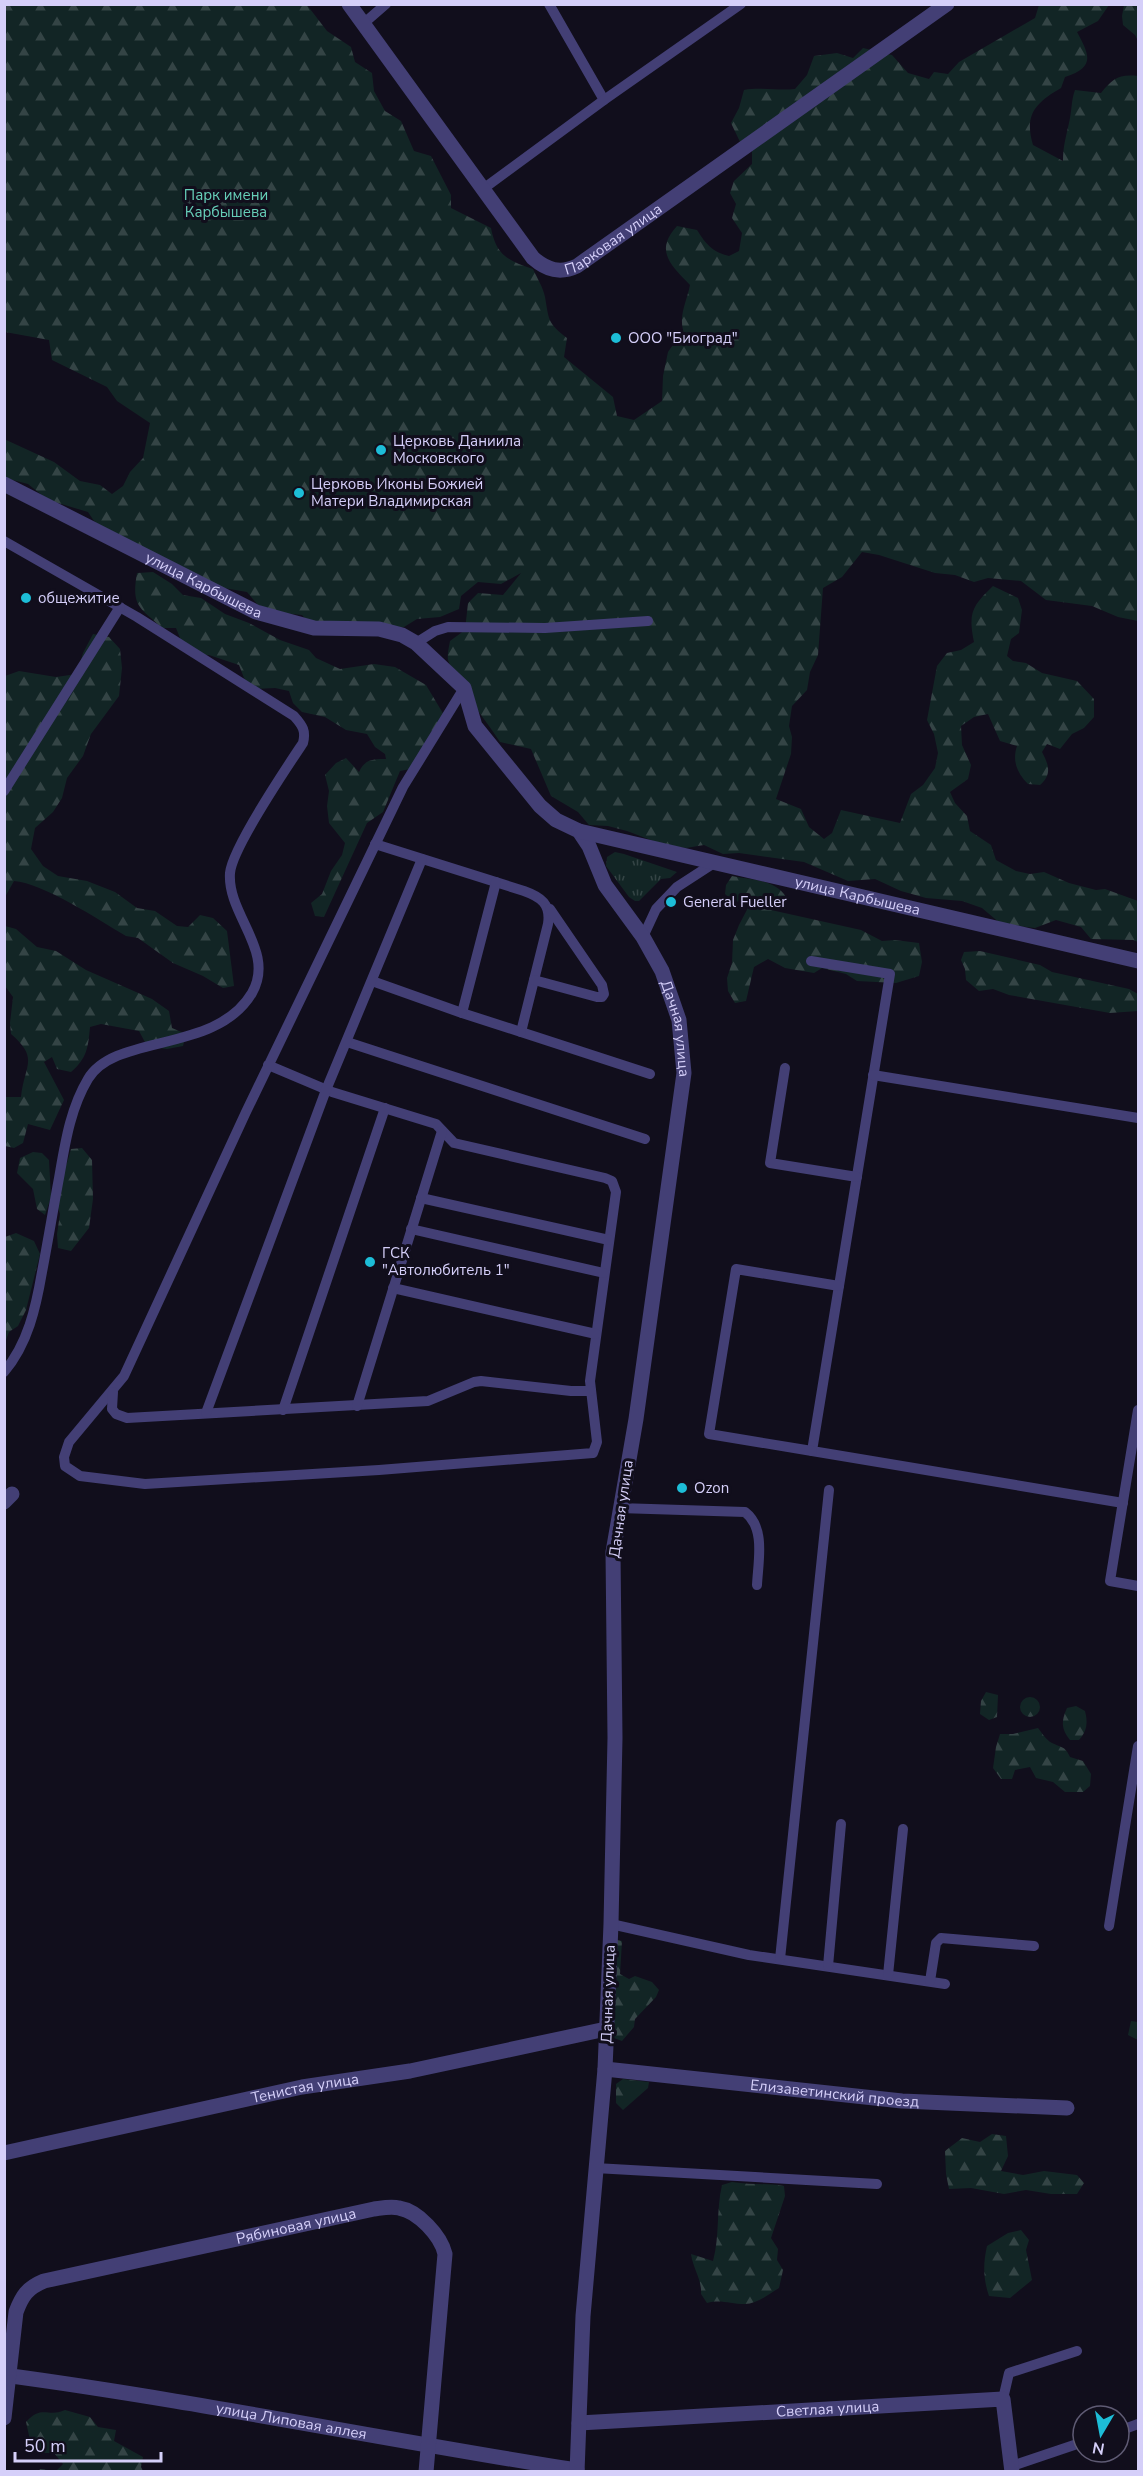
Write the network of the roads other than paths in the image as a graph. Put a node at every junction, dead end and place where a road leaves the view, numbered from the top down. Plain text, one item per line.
1 (349, 4) edge
2 (386, 4) edge
3 (549, 4) edge
4 (741, 4) edge
5 (947, 4) edge
6 (363, 24) junction
7 (604, 100) junction
8 (483, 189) junction
9 (4, 484) edge
10 (4, 541) edge
11 (120, 607) junction
12 (648, 621) dead end
13 (416, 644) junction
14 (465, 688) junction
15 (4, 791) edge
16 (579, 831) junction
17 (375, 844) junction
18 (422, 859) junction
19 (714, 863) junction
20 (496, 882) junction
21 (545, 902) junction
22 (644, 938) junction
23 (812, 961) dead end
24 (1138, 961) edge
25 (534, 980) junction
26 (372, 981) junction
27 (462, 1013) junction
28 (520, 1032) junction
29 (347, 1042) junction
30 (268, 1065) junction
31 (785, 1068) dead end
32 (651, 1074) dead end
33 (873, 1075) junction
34 (326, 1090) junction
35 (385, 1108) junction
36 (1138, 1118) edge
37 (442, 1131) junction
38 (645, 1139) dead end
39 (857, 1177) junction
40 (421, 1198) junction
41 (411, 1229) junction
42 (609, 1240) junction
43 (604, 1273) junction
44 (839, 1286) junction
45 (393, 1288) junction
46 (596, 1334) junction
47 (4, 1372) edge
48 (113, 1391) junction
49 (591, 1391) junction
50 (357, 1406) junction
51 (284, 1410) junction
52 (1138, 1410) edge
53 (206, 1413) junction
54 (812, 1451) junction
55 (829, 1490) dead end
56 (1123, 1503) junction
57 (619, 1508) junction
58 (757, 1586) dead end
59 (1138, 1586) edge
60 (1138, 1746) edge
61 (841, 1824) dead end
62 (903, 1829) dead end
63 (611, 1924) junction
64 (1109, 1926) dead end
65 (1034, 1946) dead end
66 (780, 1959) junction
67 (828, 1966) junction
68 (888, 1975) junction
69 (930, 1981) junction
70 (945, 1983) dead end
71 (606, 2029) junction
72 (605, 2069) junction
73 (1066, 2108) dead end
74 (4, 2153) edge
75 (595, 2168) junction
76 (877, 2184) dead end
77 (1077, 2351) dead end
78 (7, 2376) edge
79 (1003, 2400) junction
80 (4, 2418) edge
81 (579, 2423) junction
82 (428, 2447) junction
83 (1071, 2447) edge
84 (1012, 2469) edge
85 (577, 2471) edge
86 (426, 2472) edge

1 - 6 street, Парковая улица
2 - 6 lane
3 - 7 lane
4 - 7 lane
5 - 8 street, Парковая улица
6 - 8 street, Парковая улица
7 - 8 lane
9 - 13 street, улица Карбышева
10 - 11 lane
11 - 15 lane
11 - 47 lane
12 - 13 lane
13 - 14 street
14 - 16 street
14 - 17 lane
16 - 19 street, улица Карбышева
16 - 22 street, Дачная улица
17 - 18 lane
17 - 30 lane
18 - 20 lane
18 - 26 lane
19 - 22 lane
19 - 24 street, улица Карбышева
20 - 21 lane
20 - 27 lane
21 - 25 lane
21 - 25 lane
22 - 57 street, Дачная улица
23 - 33 lane
25 - 28 lane
26 - 27 lane
26 - 29 lane
27 - 28 lane
28 - 32 lane
29 - 34 lane
29 - 38 lane
30 - 34 lane
30 - 48 lane
31 - 39 lane
33 - 36 lane
33 - 39 lane
34 - 35 lane
34 - 53 lane
35 - 37 lane
35 - 51 lane
37 - 40 lane
37 - 42 lane
39 - 44 lane
40 - 41 lane
40 - 42 lane
41 - 43 lane
41 - 45 lane
42 - 43 lane
43 - 46 lane
44 - 54 lane
44 - 54 lane
45 - 46 lane
45 - 50 lane
46 - 49 lane
48 - 49 lane
48 - 53 lane
49 - 50 lane
50 - 51 lane
51 - 53 lane
52 - 56 lane
54 - 56 lane
55 - 66 lane
56 - 59 lane
57 - 58 lane
57 - 63 street, Дачная улица
60 - 64 lane
61 - 67 lane
62 - 68 lane
63 - 66 lane
63 - 71 street, Дачная улица
65 - 69 lane
66 - 67 lane
67 - 68 lane
68 - 69 lane
69 - 70 lane
71 - 72 street, Дачная улица
71 - 74 street, Тенистая улица
72 - 73 street, Елизаветинский проезд
72 - 75 street, Дачная улица
75 - 76 lane
75 - 81 street, Дачная улица
77 - 79 lane
78 - 80 street, Рябиновая улица
78 - 82 street, улица Липовая аллея
78 - 82 street, Рябиновая улица
79 - 81 street, Светлая улица
79 - 84 street
81 - 85 street, Дачная улица
82 - 85 street, улица Липовая аллея
82 - 86 street, Рябиновая улица
83 - 84 lane

